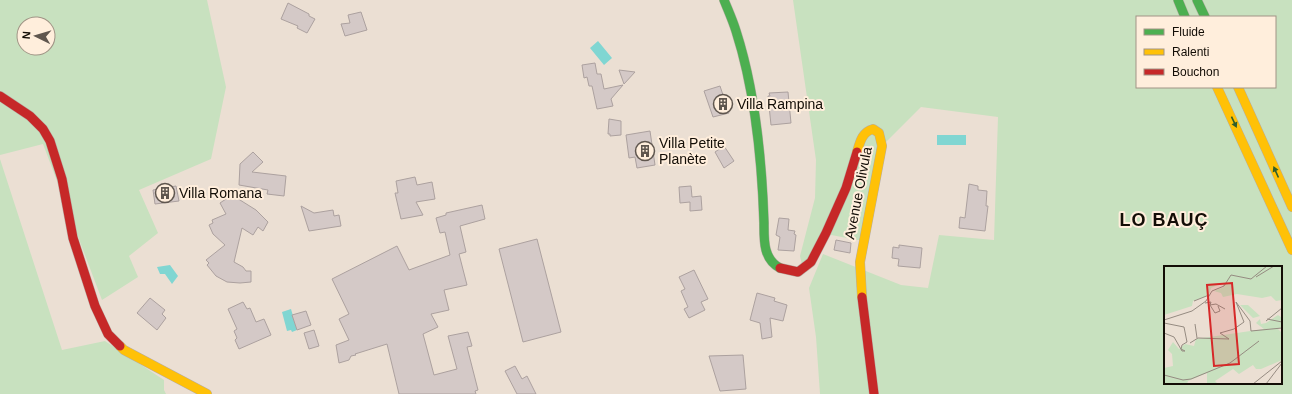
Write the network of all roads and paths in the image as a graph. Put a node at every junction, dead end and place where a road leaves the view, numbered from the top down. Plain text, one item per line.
1 (724, 0) edge
2 (1178, 0) edge
3 (1197, 0) edge
4 (1185, 16) edge
5 (1205, 16) edge
6 (1217, 88) edge
7 (1238, 88) edge
8 (0, 96) edge
9 (1292, 208) edge
10 (1292, 250) edge
11 (207, 394) edge
12 (874, 394) edge

1 - 12 main road, Avenue Olivula
2 - 4 main road
3 - 5 main road
6 -> 10 main road
9 -> 7 main road
8 - 11 main road

